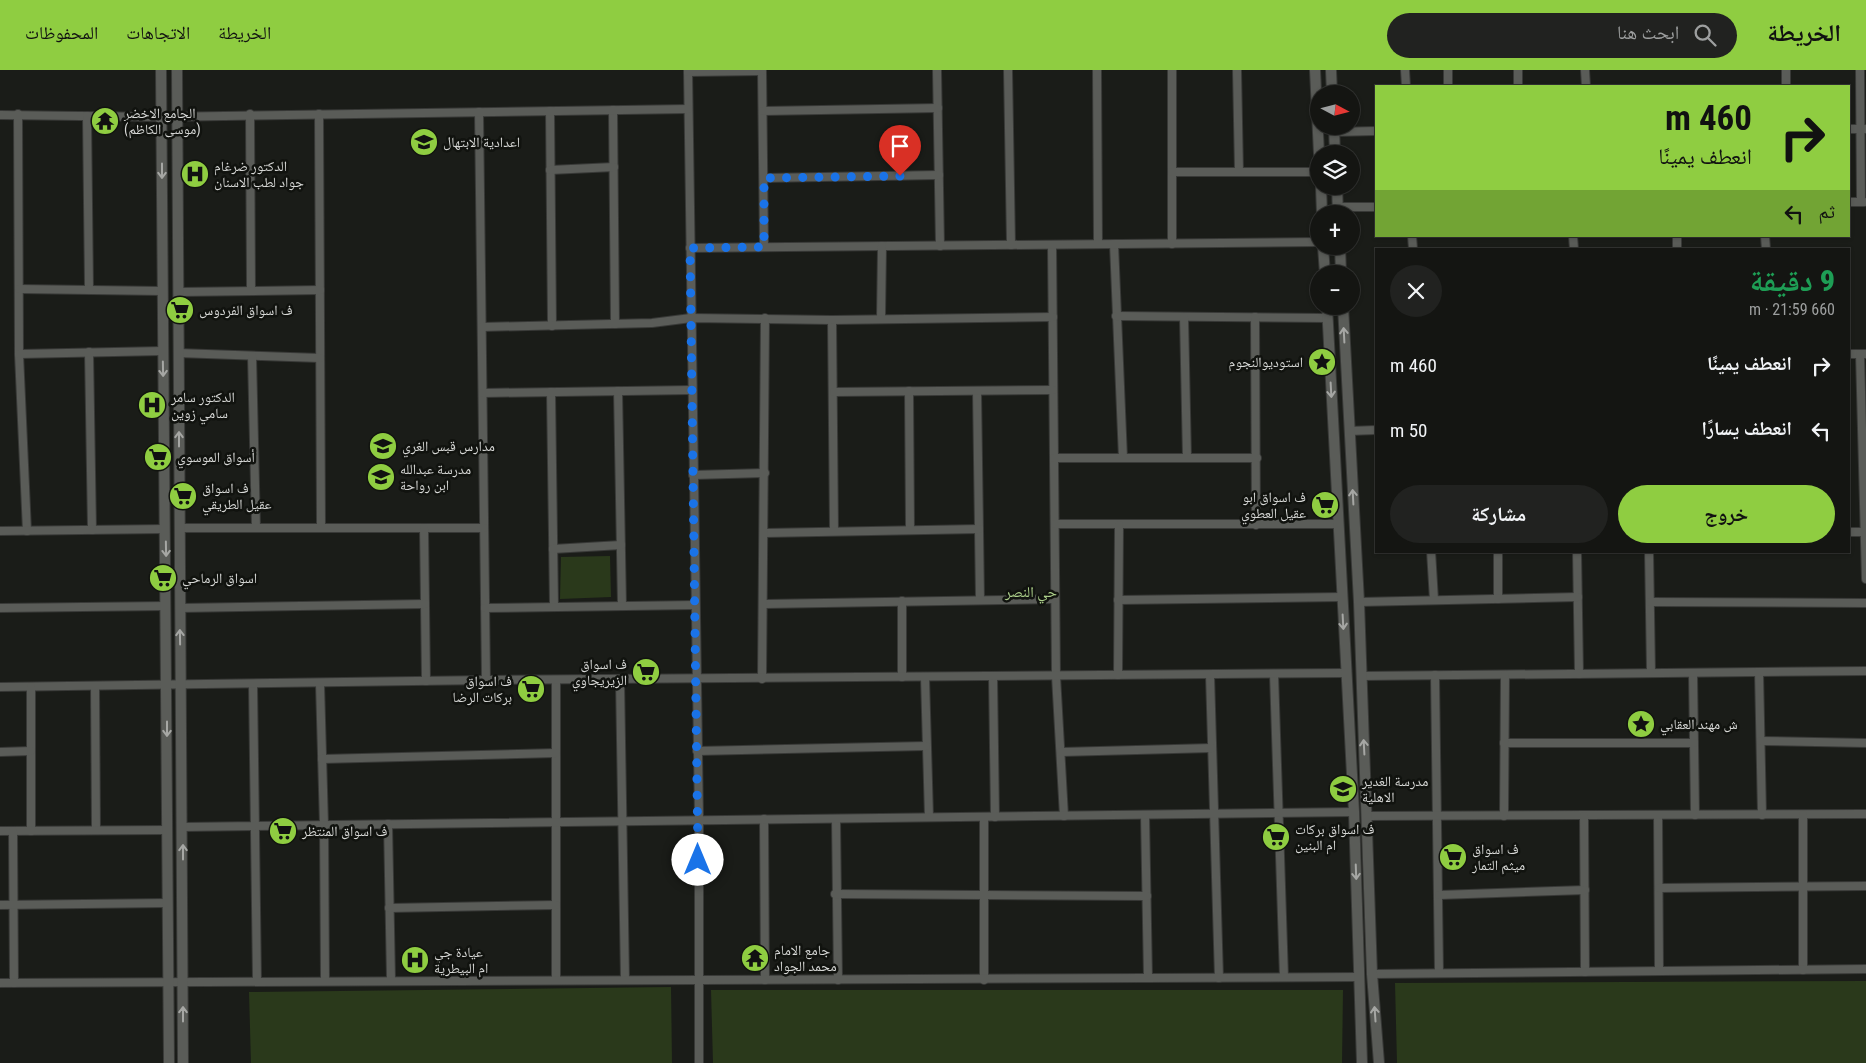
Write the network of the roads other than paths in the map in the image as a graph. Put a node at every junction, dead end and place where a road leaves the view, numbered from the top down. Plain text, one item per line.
1 (161, 70) edge
2 (177, 70) edge
3 (762, 70) edge
4 (937, 70) edge
5 (1008, 70) edge
6 (1098, 70) edge
7 (1172, 70) edge
8 (1237, 70) edge
9 (1315, 70) edge
10 (1331, 70) edge
11 (1405, 70) edge
12 (1448, 70) edge
13 (1518, 70) edge
14 (1585, 70) edge
15 (1786, 70) edge
16 (1860, 70) edge
17 (688, 71) edge
18 (1332, 85) edge
19 (1406, 85) edge
20 (1448, 85) edge
21 (1518, 85) edge
22 (1586, 85) edge
23 (1786, 85) edge
24 (161, 93) junction
25 (177, 94) junction
26 (938, 108) junction
27 (688, 109) junction
28 (613, 110) junction
29 (763, 110) junction
30 (550, 111) junction
31 (480, 112) junction
32 (18, 114) junction
33 (250, 114) junction
34 (319, 114) junction
35 (0, 115) edge
36 (87, 116) junction
37 (177, 116) junction
38 (161, 117) junction
39 (1850, 129) edge
40 (1863, 129) edge
41 (1360, 130) edge
42 (1375, 131) edge
43 (161, 137) junction
44 (177, 137) junction
45 (1319, 145) edge
46 (614, 167) junction
47 (550, 170) junction
48 (1172, 172) junction
49 (1239, 172) junction
50 (1310, 172) edge
51 (939, 175) junction
52 (764, 178) junction
53 (1850, 202) edge
54 (1863, 202) edge
55 (1375, 207) edge
56 (1360, 208) edge
57 (1310, 242) edge
58 (1098, 244) junction
59 (1114, 244) junction
60 (1172, 244) junction
61 (1010, 245) junction
62 (1052, 245) junction
63 (882, 246) junction
64 (940, 246) junction
65 (764, 247) junction
66 (690, 248) junction
67 (20, 289) junction
68 (89, 289) junction
69 (251, 290) junction
70 (320, 290) junction
71 (162, 291) junction
72 (178, 292) junction
73 (1328, 315) edge
74 (1343, 315) edge
75 (1116, 316) junction
76 (1053, 317) junction
77 (1184, 317) junction
78 (1255, 317) junction
79 (691, 318) junction
80 (765, 318) junction
81 (1328, 318) junction
82 (881, 319) junction
83 (832, 320) junction
84 (615, 324) junction
85 (552, 326) junction
86 (482, 327) junction
87 (162, 350) junction
88 (89, 352) junction
89 (178, 353) junction
90 (19, 354) junction
91 (1850, 354) edge
92 (1863, 354) edge
93 (252, 356) junction
94 (320, 358) junction
95 (692, 390) junction
96 (1054, 390) junction
97 (618, 391) junction
98 (909, 391) junction
99 (977, 391) junction
100 (551, 392) junction
101 (834, 392) junction
102 (483, 393) junction
103 (1375, 430) edge
104 (1349, 431) junction
105 (1054, 458) junction
106 (1123, 458) junction
107 (1187, 458) junction
108 (1257, 458) junction
109 (765, 472) junction
110 (693, 475) junction
111 (1055, 524) junction
112 (1119, 525) junction
113 (1256, 525) junction
114 (1338, 526) junction
115 (1354, 527) junction
116 (179, 528) junction
117 (256, 528) junction
118 (322, 528) junction
119 (424, 528) junction
120 (484, 528) junction
121 (165, 529) junction
122 (910, 529) junction
123 (979, 529) junction
124 (92, 530) junction
125 (0, 531) edge
126 (27, 531) junction
127 (834, 531) junction
128 (1850, 532) edge
129 (1865, 532) edge
130 (765, 533) junction
131 (621, 546) junction
132 (553, 549) junction
133 (1431, 553) edge
134 (1498, 553) edge
135 (1577, 553) edge
136 (1649, 553) edge
137 (1356, 562) junction
138 (1340, 563) junction
139 (1866, 579) edge
140 (1578, 597) junction
141 (1342, 598) junction
142 (1055, 599) junction
143 (1498, 599) junction
144 (980, 600) junction
145 (1118, 600) junction
146 (1434, 600) junction
147 (902, 601) junction
148 (1359, 602) junction
149 (1650, 602) junction
150 (1866, 603) edge
151 (425, 604) junction
152 (765, 604) junction
153 (695, 605) junction
154 (166, 606) junction
155 (622, 606) junction
156 (554, 607) junction
157 (0, 608) edge
158 (180, 608) junction
159 (485, 608) junction
160 (167, 670) junction
161 (180, 670) junction
162 (1759, 672) junction
163 (1866, 672) edge
164 (1346, 673) junction
165 (1651, 673) junction
166 (1693, 673) junction
167 (1210, 674) junction
168 (1274, 674) junction
169 (1579, 674) junction
170 (1118, 675) junction
171 (1435, 675) junction
172 (1505, 675) junction
173 (993, 676) junction
174 (1056, 676) junction
175 (1361, 676) junction
176 (902, 677) junction
177 (925, 677) junction
178 (762, 678) junction
179 (696, 679) junction
180 (486, 680) junction
181 (556, 680) junction
182 (620, 680) junction
183 (426, 681) junction
184 (253, 684) junction
185 (320, 684) junction
186 (181, 685) junction
187 (95, 686) junction
188 (167, 686) junction
189 (0, 687) edge
190 (31, 687) junction
191 (181, 700) junction
192 (167, 701) junction
193 (1761, 742) junction
194 (1866, 742) edge
195 (1504, 743) junction
196 (1694, 743) junction
197 (926, 746) junction
198 (1212, 748) junction
199 (697, 750) junction
200 (31, 751) junction
201 (0, 752) edge
202 (556, 752) junction
203 (1061, 752) junction
204 (322, 759) junction
205 (1354, 812) junction
206 (1278, 813) junction
207 (1215, 814) junction
208 (1866, 814) edge
209 (1145, 815) junction
210 (1658, 815) junction
211 (1695, 815) junction
212 (1762, 815) junction
213 (1803, 815) junction
214 (1064, 816) junction
215 (1367, 816) junction
216 (1438, 816) junction
217 (1504, 816) junction
218 (1584, 816) junction
219 (929, 817) junction
220 (984, 817) junction
221 (995, 817) junction
222 (836, 818) junction
223 (699, 820) junction
224 (764, 820) junction
225 (624, 821) junction
226 (557, 822) junction
227 (388, 824) junction
228 (324, 825) junction
229 (256, 826) junction
230 (183, 827) junction
231 (96, 830) junction
232 (168, 830) junction
233 (0, 831) edge
234 (13, 831) junction
235 (31, 831) junction
236 (1866, 886) edge
237 (1803, 887) junction
238 (1659, 888) junction
239 (1584, 890) junction
240 (836, 894) junction
241 (984, 895) junction
242 (1439, 895) junction
243 (1147, 896) junction
244 (168, 903) junction
245 (0, 905) edge
246 (13, 905) junction
247 (556, 905) junction
248 (390, 908) junction
249 (168, 960) junction
250 (183, 961) junction
251 (1866, 969) edge
252 (1802, 970) junction
253 (1659, 971) junction
254 (1585, 972) junction
255 (1439, 973) junction
256 (1372, 974) junction
257 (1284, 977) junction
258 (1359, 977) junction
259 (1148, 978) junction
260 (1219, 978) junction
261 (697, 979) junction
262 (391, 980) junction
263 (556, 980) junction
264 (625, 980) junction
265 (765, 980) junction
266 (838, 980) junction
267 (984, 980) junction
268 (169, 981) junction
269 (183, 981) junction
270 (257, 981) junction
271 (324, 981) junction
272 (0, 983) edge
273 (14, 983) junction
274 (169, 1063) edge
275 (184, 1063) edge
276 (699, 1063) edge
277 (1362, 1063) edge
278 (1379, 1063) edge

1 - 24 street
2 - 25 street
3 - 17 street
3 - 29 street
4 - 26 street
5 - 61 street
6 - 58 street
7 - 48 street
8 - 49 street
9 - 45 street
10 - 18 street
11 - 19 street
12 - 20 street
13 - 21 street
14 - 22 street
15 - 23 street
16 - 40 street
17 - 27 street
24 - 25 street
24 - 38 street
25 - 37 street
26 - 29 street
26 - 51 street
27 - 28 street
27 - 66 street
28 - 30 street
28 - 46 street
29 - 52 street
30 - 31 street
30 - 47 street
31 - 34 street
31 - 86 street
32 - 35 street
32 - 36 street
32 - 67 street
33 - 34 street
33 - 37 street
33 - 69 street
34 - 70 street
36 - 38 street
36 - 68 street
37 - 38 street
37 - 44 street
38 - 43 street
39 - 40 street
40 - 54 street
41 - 42 street
43 - 44 street
43 -> 71 street
44 - 72 street
46 - 47 street
46 - 84 street
47 - 85 street
48 - 49 street
48 - 60 street
49 - 50 street
51 - 52 street
51 - 64 street
52 - 65 street
53 - 54 street
55 - 56 street
57 - 60 street
58 - 59 street
58 - 62 street
59 - 60 street
59 - 75 street
61 - 62 street
61 - 64 street
62 - 76 street
63 - 64 street
63 - 65 street
63 - 82 street
65 - 66 street
66 - 79 street
67 - 68 street
67 - 90 street
68 - 71 street
69 - 70 street
69 - 72 street
70 - 94 street
71 - 87 street
72 - 89 street
73 - 81 street
104 -> 74 street
75 - 77 street
75 - 106 street
76 - 82 street
76 - 96 street
77 - 78 street
77 - 107 street
78 - 81 street
78 - 108 street
79 - 80 street
79 - 84 street
79 - 95 street
80 - 83 street
80 - 109 street
81 -> 114 street
82 - 83 street
83 - 101 street
84 - 85 street
85 - 86 street
86 - 102 street
87 - 88 street
87 -> 121 street
88 - 90 street
88 - 124 street
89 - 93 street
116 -> 89 street
90 - 126 street
91 - 92 street
92 - 129 street
93 - 94 street
93 - 117 street
94 - 118 street
95 - 97 street
95 - 110 street
96 - 99 street
96 - 105 street
97 - 100 street
97 - 131 street
98 - 99 street
98 - 101 street
98 - 122 street
99 - 123 street
100 - 102 street
100 - 132 street
101 - 127 street
102 - 120 street
103 - 104 street
115 -> 104 street
105 - 106 street
105 - 111 street
106 - 107 street
107 - 108 street
108 - 113 street
109 - 110 street
109 - 130 street
110 - 153 street
111 - 112 street
111 - 142 street
112 - 113 street
112 - 145 street
113 - 114 street
114 - 115 street
114 - 138 street
115 - 137 street
116 - 117 street
116 - 158 street
117 - 118 street
118 - 119 street
119 - 120 street
119 - 151 street
120 - 159 street
121 - 124 street
121 -> 154 street
122 - 123 street
122 - 127 street
123 - 144 street
124 - 126 street
125 - 126 street
127 - 130 street
128 - 129 street
129 - 139 street
130 - 152 street
131 - 132 street
131 - 155 street
132 - 156 street
133 - 146 street
134 - 143 street
135 - 140 street
136 - 149 street
137 - 138 street
137 - 148 street
138 - 141 street
140 - 143 street
140 - 169 street
141 - 145 street
141 -> 164 street
142 - 144 street
142 - 174 street
143 - 146 street
144 - 147 street
145 - 170 street
146 - 148 street
147 - 152 street
147 - 176 street
148 - 175 street
149 - 150 street
149 - 165 street
151 - 158 street
151 - 183 street
152 - 178 street
153 - 155 street
153 - 179 street
154 - 157 street
154 - 160 street
155 - 156 street
156 - 159 street
161 -> 158 street
159 - 180 street
160 - 161 street
160 - 188 street
161 - 186 street
162 - 163 street
162 - 166 street
162 - 193 street
164 - 168 street
164 - 205 street
165 - 166 street
165 - 169 street
166 - 196 street
167 - 168 street
167 - 170 street
167 - 198 street
168 - 206 street
169 - 172 street
170 - 174 street
171 - 172 street
171 - 175 street
171 - 216 street
172 - 195 street
173 - 174 street
173 - 177 street
173 - 221 street
174 - 203 street
215 -> 175 street
176 - 177 street
176 - 178 street
177 - 197 street
178 - 179 street
179 - 182 street
179 - 199 street
180 - 181 street
180 - 183 street
181 - 182 street
181 - 202 street
182 - 225 street
183 - 185 street
184 - 185 street
184 - 186 street
184 - 229 street
185 - 204 street
186 - 188 street
186 - 191 street
187 - 188 street
187 - 190 street
187 - 231 street
188 - 192 street
189 - 190 street
190 - 200 street
191 - 192 street
191 - 230 street
192 -> 232 street
193 - 194 street
193 - 212 street
195 - 196 street
195 - 217 street
196 - 211 street
197 - 199 street
197 - 219 street
198 - 203 street
198 - 207 street
199 - 223 street
200 - 201 street
200 - 235 street
202 - 204 street
202 - 226 street
203 - 214 street
204 - 228 street
205 - 206 street
205 -> 258 street
206 - 207 street
206 - 257 street
207 - 209 street
207 - 260 street
208 - 213 street
209 - 214 street
209 - 243 street
210 - 211 street
210 - 218 street
210 - 238 street
211 - 212 street
212 - 213 street
213 - 237 street
214 - 221 street
215 - 216 street
215 - 256 street
216 - 217 street
216 - 242 street
217 - 218 street
218 - 239 street
219 - 220 street
219 - 222 street
220 - 221 street
220 - 241 street
222 - 224 street
222 - 240 street
223 - 224 street
223 - 225 street
223 - 261 street
224 - 265 street
225 - 226 street
225 - 264 street
226 - 227 street
226 - 247 street
227 - 228 street
227 - 248 street
228 - 229 street
228 - 271 street
229 - 230 street
229 - 270 street
250 -> 230 street
231 - 232 street
231 - 235 street
232 - 244 street
233 - 234 street
234 - 235 street
234 - 246 street
236 - 237 street
237 - 238 street
237 - 252 street
238 - 253 street
239 - 242 street
239 - 254 street
240 - 241 street
240 - 266 street
241 - 243 street
241 - 267 street
242 - 255 street
243 - 259 street
244 - 246 street
244 - 249 street
245 - 246 street
246 - 273 street
247 - 248 street
247 - 263 street
248 - 262 street
249 - 250 street
249 - 268 street
250 - 269 street
251 - 252 street
252 - 253 street
253 - 254 street
254 - 255 street
255 - 256 street
278 -> 256 street
257 - 258 street
257 - 260 street
258 - 277 street
259 - 260 street
259 - 267 street
261 - 264 street
261 - 265 street
261 - 276 street
262 - 263 street
262 - 271 street
263 - 264 street
265 - 266 street
266 - 267 street
268 - 269 street
268 - 273 street
268 - 274 street
269 - 270 street
275 -> 269 street
270 - 271 street
272 - 273 street

